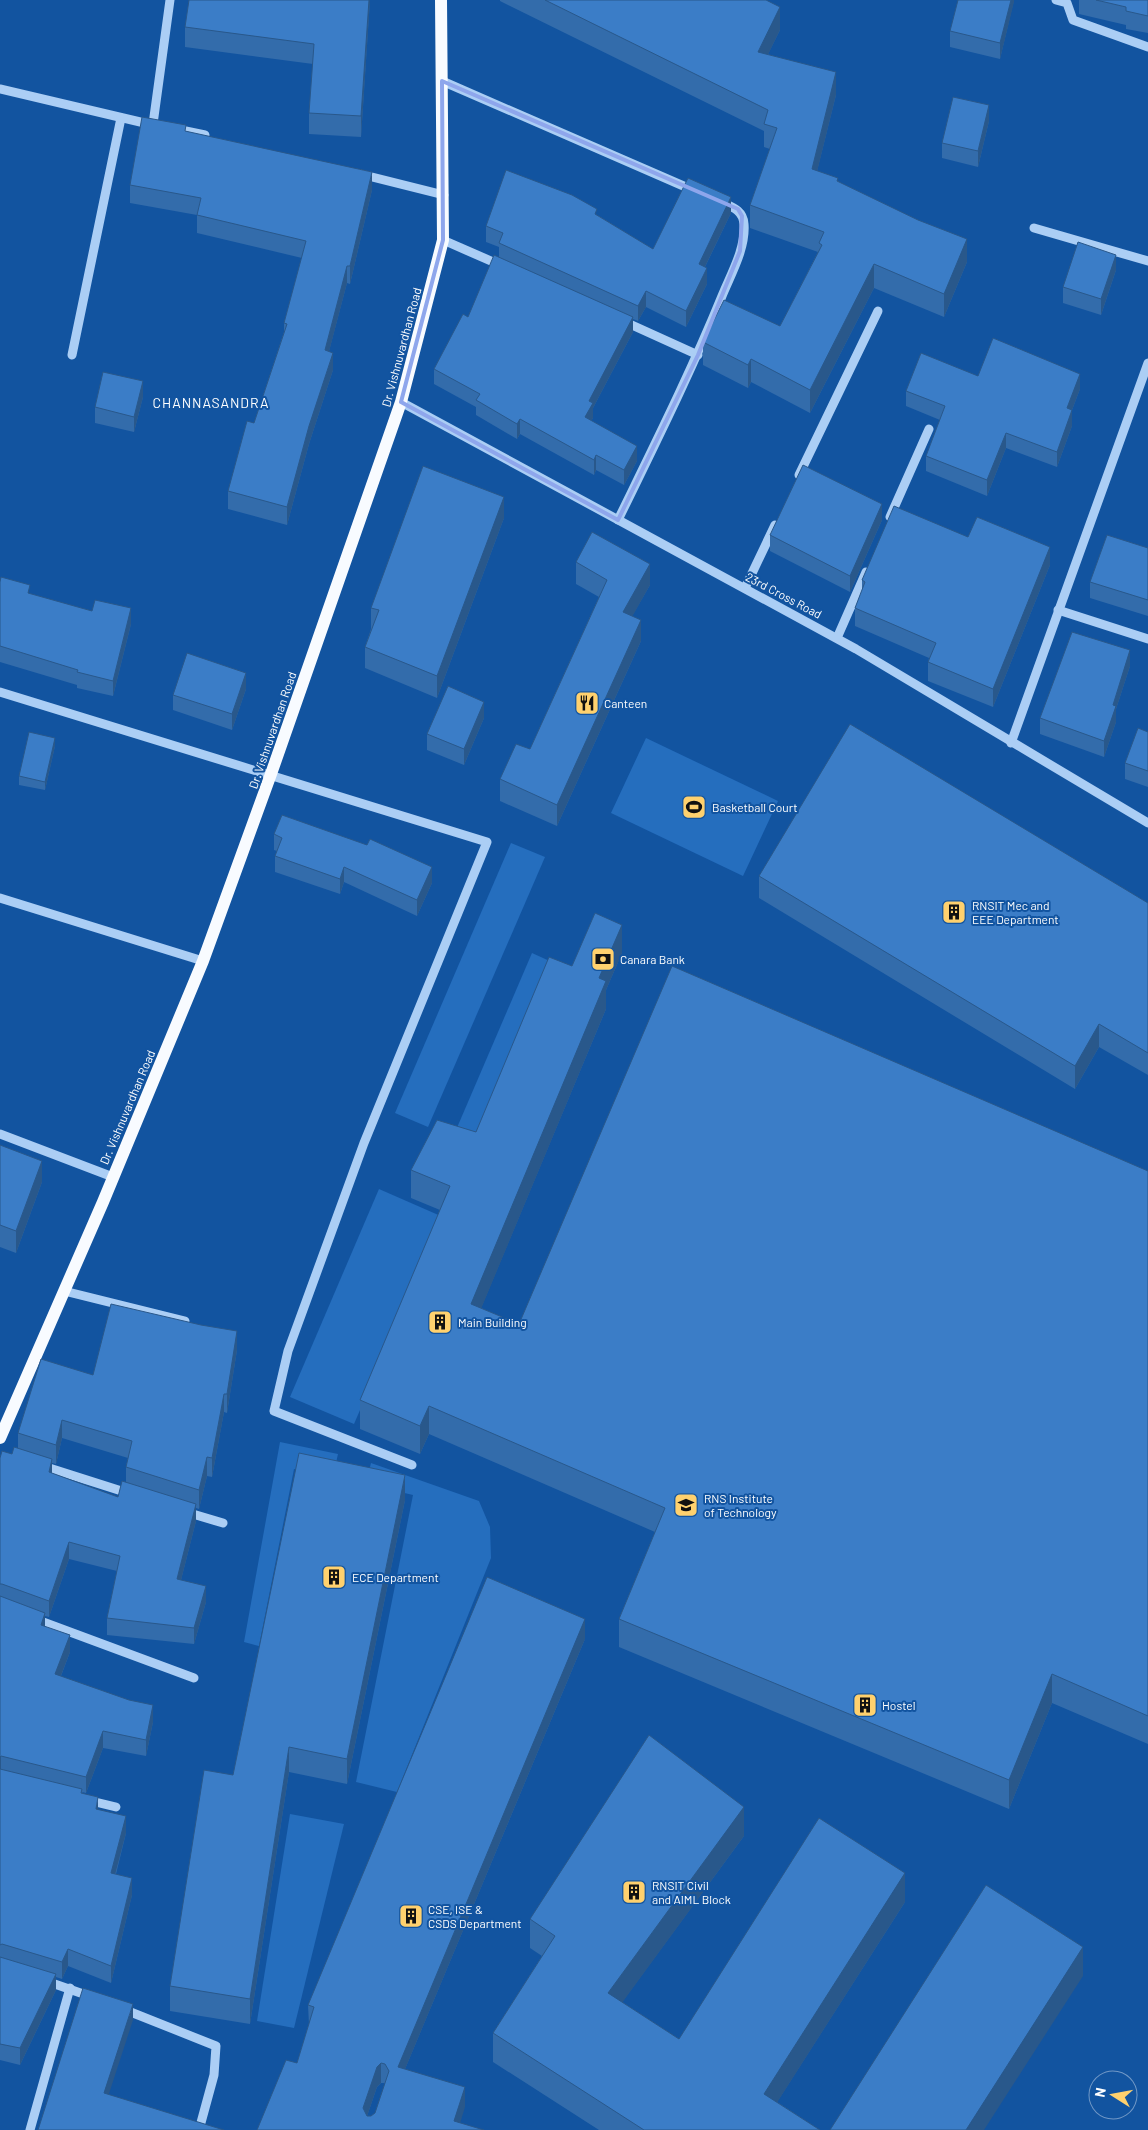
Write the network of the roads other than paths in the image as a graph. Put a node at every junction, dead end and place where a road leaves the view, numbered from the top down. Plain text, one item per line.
1 (170, 0) edge
2 (441, 0) edge
3 (1056, 0) edge
4 (1068, 2) edge
5 (1148, 47) edge
6 (442, 81) junction
7 (0, 89) edge
8 (121, 118) junction
9 (162, 126) junction
10 (217, 138) edge
11 (350, 171) edge
12 (444, 195) junction
13 (1034, 228) dead end
14 (443, 240) junction
15 (1148, 261) edge
16 (507, 268) edge
17 (878, 311) dead end
18 (616, 318) edge
19 (72, 354) dead end
20 (698, 355) junction
21 (1148, 363) edge
22 (401, 402) junction
23 (929, 429) dead end
24 (796, 481) edge
25 (779, 517) edge
26 (618, 520) junction
27 (885, 529) edge
28 (869, 565) edge
29 (745, 588) junction
30 (1058, 610) junction
31 (836, 638) junction
32 (1148, 639) edge
33 (0, 692) edge
34 (1011, 743) junction
35 (271, 774) junction
36 (1148, 823) edge
37 (0, 898) edge
38 (203, 961) junction
39 (0, 1134) edge
40 (113, 1177) junction
41 (64, 1291) junction
42 (185, 1320) edge
43 (0, 1438) edge
44 (37, 1464) edge
45 (412, 1465) dead end
46 (140, 1497) edge
47 (177, 1509) edge
48 (223, 1523) dead end
49 (28, 1616) edge
50 (194, 1678) dead end
51 (77, 1798) edge
52 (116, 1807) dead end
53 (35, 1978) edge
54 (70, 1988) junction
55 (30, 2130) edge
56 (199, 2130) edge

1 - 9 street
2 - 6 main road, Dr. Vishnuvardhan Road
3 - 4 street
4 - 5 street
6 - 12 main road, Dr. Vishnuvardhan Road
6 - 20 street
7 - 8 street
8 - 9 street
8 - 19 street
9 - 10 street
11 - 12 street
12 - 14 main road, Dr. Vishnuvardhan Road
13 - 15 street
14 - 16 street
14 - 22 main road, Dr. Vishnuvardhan Road
17 - 24 street
18 - 20 street
20 - 26 street
21 - 30 street
22 - 26 street, 23rd Cross Road
22 - 35 main road, Dr. Vishnuvardhan Road
23 - 27 street
25 - 29 street
26 - 29 street, 23rd Cross Road
28 - 31 street
29 - 31 street, 23rd Cross Road
30 - 32 street
30 - 34 street
31 - 34 street, 23rd Cross Road
33 - 35 street
34 - 36 street, 23rd Cross Road
35 - 38 main road, Dr. Vishnuvardhan Road
35 - 45 street
37 - 38 street
38 - 40 main road, Dr. Vishnuvardhan Road
39 - 40 street
40 - 41 main road, Dr. Vishnuvardhan Road
41 - 42 street
41 - 43 main road, Dr. Vishnuvardhan Road
44 - 46 street
47 - 48 street
49 - 50 street
51 - 52 street
53 - 54 street
54 - 55 street
54 - 56 street

